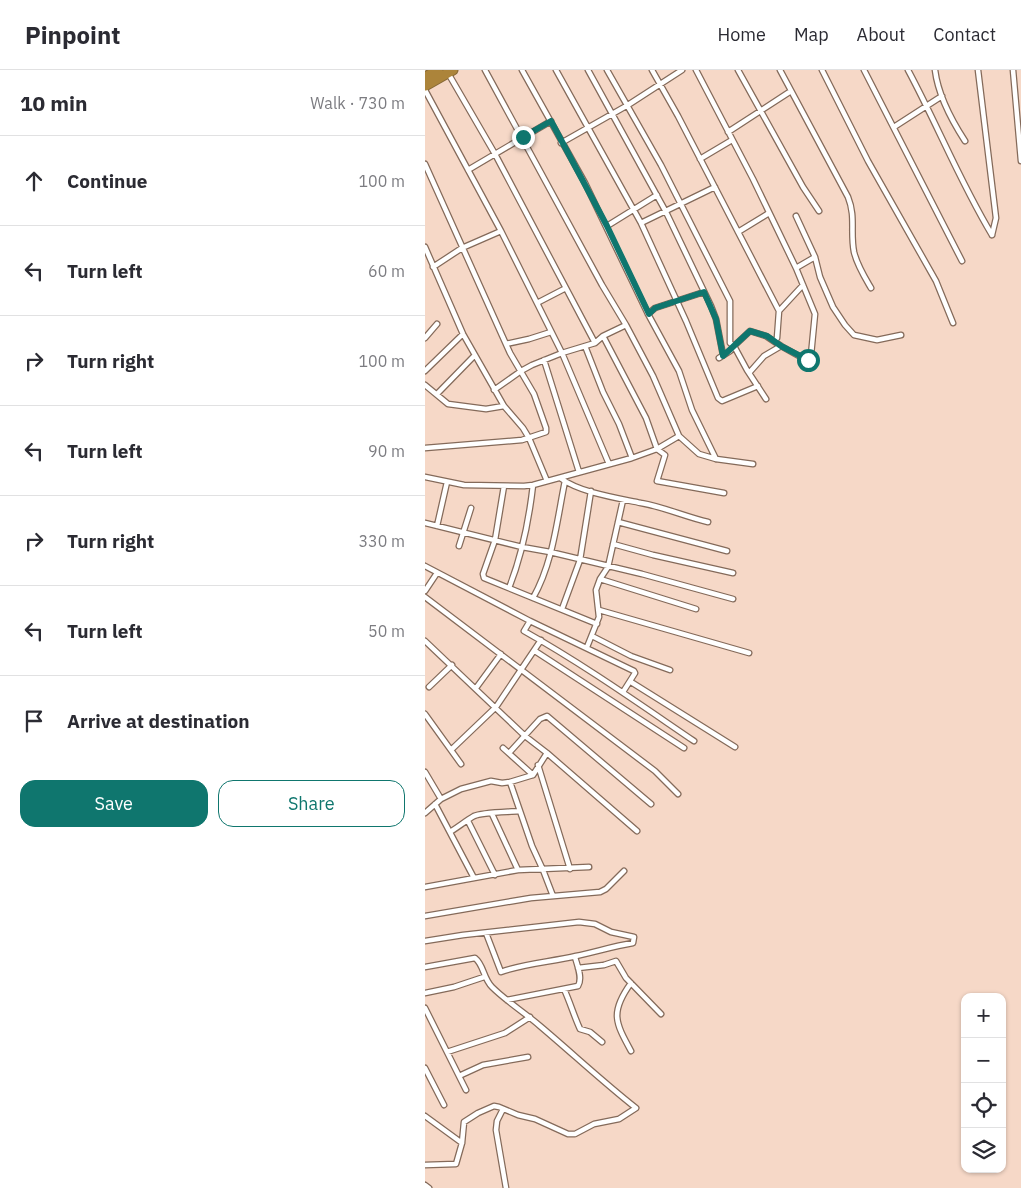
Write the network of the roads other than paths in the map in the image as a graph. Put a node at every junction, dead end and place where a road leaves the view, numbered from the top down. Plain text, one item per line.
1 (438, 70) edge
2 (485, 70) edge
3 (522, 70) edge
4 (555, 70) edge
5 (588, 70) edge
6 (607, 70) edge
7 (652, 70) edge
8 (682, 70) edge
9 (696, 70) edge
10 (738, 70) edge
11 (780, 70) edge
12 (822, 70) edge
13 (864, 70) edge
14 (908, 70) edge
15 (935, 70) edge
16 (978, 70) edge
17 (1013, 70) edge
18 (451, 71) edge
19 (425, 77) edge
20 (661, 84) junction
21 (425, 86) edge
22 (425, 90) edge
23 (791, 91) junction
24 (942, 96) junction
25 (926, 104) junction
26 (628, 105) junction
27 (761, 111) junction
28 (613, 114) junction
29 (551, 121) junction
30 (894, 127) junction
31 (588, 128) junction
32 (728, 132) junction
33 (523, 137) junction
34 (733, 140) junction
35 (965, 141) dead end
36 (561, 143) junction
37 (495, 154) junction
38 (700, 158) junction
39 (1021, 161) edge
40 (425, 164) edge
41 (468, 170) junction
42 (715, 187) junction
43 (657, 195) junction
44 (681, 205) junction
45 (633, 209) junction
46 (819, 211) dead end
47 (666, 212) junction
48 (769, 213) junction
49 (796, 216) dead end
50 (641, 224) junction
51 (607, 226) junction
52 (501, 230) junction
53 (738, 232) junction
54 (425, 247) edge
55 (462, 248) junction
56 (815, 257) junction
57 (962, 261) dead end
58 (433, 267) junction
59 (796, 268) junction
60 (803, 285) junction
61 (566, 288) junction
62 (871, 288) dead end
63 (704, 292) junction
64 (676, 301) junction
65 (537, 303) junction
66 (779, 311) junction
67 (649, 314) junction
68 (953, 323) dead end
69 (437, 324) dead end
70 (626, 325) junction
71 (551, 332) junction
72 (463, 334) junction
73 (901, 335) dead end
74 (603, 336) junction
75 (425, 338) edge
76 (775, 341) junction
77 (595, 343) junction
78 (506, 344) junction
79 (585, 346) junction
80 (734, 346) junction
81 (781, 346) junction
82 (562, 352) junction
83 (475, 355) junction
84 (544, 360) junction
85 (425, 371) edge
86 (521, 371) junction
87 (749, 373) junction
88 (425, 385) edge
89 (758, 386) junction
90 (494, 390) junction
91 (437, 394) junction
92 (766, 399) dead end
93 (503, 406) junction
94 (679, 436) junction
95 (529, 438) junction
96 (425, 448) edge
97 (657, 449) junction
98 (632, 458) junction
99 (716, 459) junction
100 (609, 464) junction
101 (753, 464) dead end
102 (579, 472) junction
103 (425, 476) edge
104 (560, 478) junction
105 (547, 481) junction
106 (565, 481) junction
107 (447, 482) junction
108 (533, 485) junction
109 (504, 486) junction
110 (591, 491) junction
111 (724, 493) dead end
112 (623, 500) junction
113 (471, 508) dead end
114 (618, 522) junction
115 (708, 522) dead end
116 (425, 523) edge
117 (437, 526) junction
118 (464, 533) junction
119 (495, 540) junction
120 (613, 544) junction
121 (459, 546) dead end
122 (522, 547) junction
123 (727, 551) dead end
124 (550, 552) junction
125 (579, 560) junction
126 (425, 566) edge
127 (608, 567) junction
128 (437, 573) junction
129 (733, 573) dead end
130 (600, 579) junction
131 (509, 588) junction
132 (425, 591) edge
133 (425, 596) edge
134 (533, 598) junction
135 (733, 599) dead end
136 (562, 609) junction
137 (696, 609) dead end
138 (599, 610) junction
139 (529, 621) junction
140 (597, 624) junction
141 (592, 636) junction
142 (541, 640) junction
143 (425, 641) edge
144 (587, 647) junction
145 (535, 651) junction
146 (501, 654) junction
147 (749, 654) dead end
148 (452, 665) junction
149 (521, 670) junction
150 (669, 670) dead end
151 (631, 682) junction
152 (429, 687) dead end
153 (476, 688) junction
154 (623, 692) junction
155 (496, 707) junction
156 (425, 714) edge
157 (525, 736) junction
158 (694, 742) dead end
159 (735, 747) dead end
160 (503, 748) dead end
161 (684, 748) dead end
162 (451, 750) junction
163 (509, 753) junction
164 (547, 753) junction
165 (461, 764) dead end
166 (538, 765) junction
167 (425, 772) edge
168 (533, 775) junction
169 (510, 782) junction
170 (678, 794) dead end
171 (441, 799) junction
172 (435, 804) junction
173 (651, 804) dead end
174 (519, 811) junction
175 (425, 813) edge
176 (492, 814) junction
177 (469, 821) junction
178 (637, 831) dead end
179 (450, 832) junction
180 (589, 867) dead end
181 (570, 869) junction
182 (518, 870) junction
183 (543, 870) junction
184 (623, 870) dead end
185 (495, 875) junction
186 (474, 878) junction
187 (425, 887) edge
188 (553, 896) junction
189 (425, 916) edge
190 (486, 933) junction
191 (425, 941) edge
192 (575, 957) junction
193 (425, 967) edge
194 (578, 968) junction
195 (484, 977) junction
196 (631, 983) junction
197 (565, 989) junction
198 (425, 993) edge
199 (507, 1000) junction
200 (425, 1008) edge
201 (661, 1014) dead end
202 (530, 1017) junction
203 (603, 1042) dead end
204 (631, 1051) dead end
205 (447, 1052) junction
206 (528, 1057) dead end
207 (425, 1068) edge
208 (459, 1076) junction
209 (466, 1090) dead end
210 (444, 1105) dead end
211 (503, 1109) junction
212 (425, 1116) edge
213 (462, 1143) junction
214 (425, 1165) edge
215 (425, 1185) edge
216 (429, 1188) edge
217 (506, 1188) edge

1 - 19 highway
2 - 33 street
3 - 29 street
4 - 31 street
5 - 28 street
6 - 26 street
7 - 20 street
8 - 20 street
9 - 32 street
10 - 27 street
11 - 23 street
12 - 68 street
13 - 30 street
14 - 25 street
15 - 24 street
16 - 25 street
17 - 39 street
18 - 21 highway
18 - 37 street
20 - 26 street
20 - 38 street
22 - 41 street
23 - 27 street
23 - 62 street
24 - 25 street
24 - 35 street
25 - 30 street
26 - 28 street
26 - 44 street
27 - 32 street
27 - 46 street
28 - 31 street
28 - 43 street
29 - 33 street
29 - 36 street
30 - 57 street
31 - 36 street
31 - 45 street
32 - 34 street
33 - 37 street
33 - 70 street
34 - 38 street
34 - 48 street
36 - 51 street
37 - 41 street
37 - 61 street
38 - 42 street
40 - 55 street
41 - 52 street
42 - 44 street
42 - 53 street
43 - 45 street
43 - 47 street
44 - 47 street
44 - 80 street
45 - 50 street
45 - 51 street
47 - 50 street
47 - 63 street
48 - 53 street
48 - 59 street
49 - 56 street
50 - 64 street
51 - 67 street
52 - 55 street
52 - 65 street
53 - 66 street
54 - 58 street
55 - 58 street
55 - 78 street
56 - 59 street
56 - 73 street
58 - 72 street
59 - 60 street
60 - 66 street
60 - 81 street
61 - 65 street
61 - 77 street
63 - 64 street
63 - 80 street
64 - 67 street
64 - 89 street
65 - 71 street
66 - 76 street
67 - 99 street
69 - 75 street
70 - 74 street
70 - 94 street
71 - 78 street
71 - 82 street
72 - 83 street
72 - 85 street
74 - 77 street
74 - 97 street
76 - 80 street
76 - 81 street
77 - 79 street
78 - 86 street
79 - 82 street
79 - 98 street
80 - 87 street
81 - 87 street
82 - 84 street
82 - 100 street
83 - 90 street
83 - 91 street
84 - 86 street
84 - 102 street
86 - 90 street
86 - 95 street
87 - 89 street
88 - 91 street
89 - 92 street
90 - 93 street
91 - 93 street
93 - 95 street
94 - 97 street
94 - 99 street
95 - 96 street
95 - 105 street
97 - 98 street
97 - 111 street
98 - 100 street
99 - 101 street
100 - 102 street
102 - 104 street
103 - 107 street
104 - 105 street
104 - 106 street
105 - 108 street
106 - 110 street
106 - 124 street
107 - 109 street
107 - 117 street
108 - 109 street
108 - 122 street
109 - 119 street
110 - 112 street
110 - 125 street
112 - 114 street
112 - 115 street
113 - 118 street
114 - 120 street
114 - 123 street
116 - 117 street
117 - 118 street
118 - 119 street
118 - 121 street
119 - 122 street
119 - 131 street
120 - 127 street
120 - 129 street
122 - 124 street
122 - 131 street
124 - 125 street
124 - 134 street
125 - 127 street
125 - 136 street
126 - 128 street
127 - 130 street
127 - 135 street
128 - 132 street
128 - 139 street
130 - 137 street
130 - 138 street
131 - 134 street
133 - 146 street
134 - 136 street
136 - 140 street
138 - 140 street
138 - 147 street
139 - 142 street
139 - 144 street
140 - 141 street
141 - 144 street
141 - 150 street
142 - 145 street
142 - 154 street
143 - 148 street
144 - 151 street
145 - 149 street
145 - 161 street
146 - 149 street
146 - 153 street
148 - 152 street
148 - 153 street
149 - 155 street
149 - 170 street
151 - 154 street
151 - 159 street
153 - 155 street
154 - 158 street
155 - 157 street
155 - 162 street
156 - 162 street
157 - 163 street
157 - 164 street
157 - 173 street
160 - 163 street
162 - 165 street
163 - 168 street
164 - 166 street
164 - 178 street
166 - 168 street
166 - 181 street
167 - 171 street
168 - 169 street
169 - 171 street
169 - 174 street
171 - 172 street
172 - 175 street
172 - 179 street
174 - 176 street
174 - 183 street
176 - 177 street
176 - 182 street
177 - 179 street
177 - 185 street
179 - 186 street
180 - 181 street
181 - 183 street
182 - 183 street
182 - 185 street
183 - 188 street
184 - 188 street
185 - 186 street
186 - 187 street
188 - 189 street
190 - 191 street
190 - 192 street
190 - 192 street
192 - 194 street
193 - 195 street
194 - 196 street
194 - 197 street
195 - 198 street
195 - 199 street
196 - 201 street
196 - 204 street
197 - 199 street
197 - 203 street
199 - 202 street
200 - 205 street
202 - 205 street
202 - 211 street
205 - 208 street
206 - 208 street
207 - 210 street
208 - 209 street
211 - 213 street
211 - 217 street
212 - 213 street
213 - 214 street
215 - 216 street

